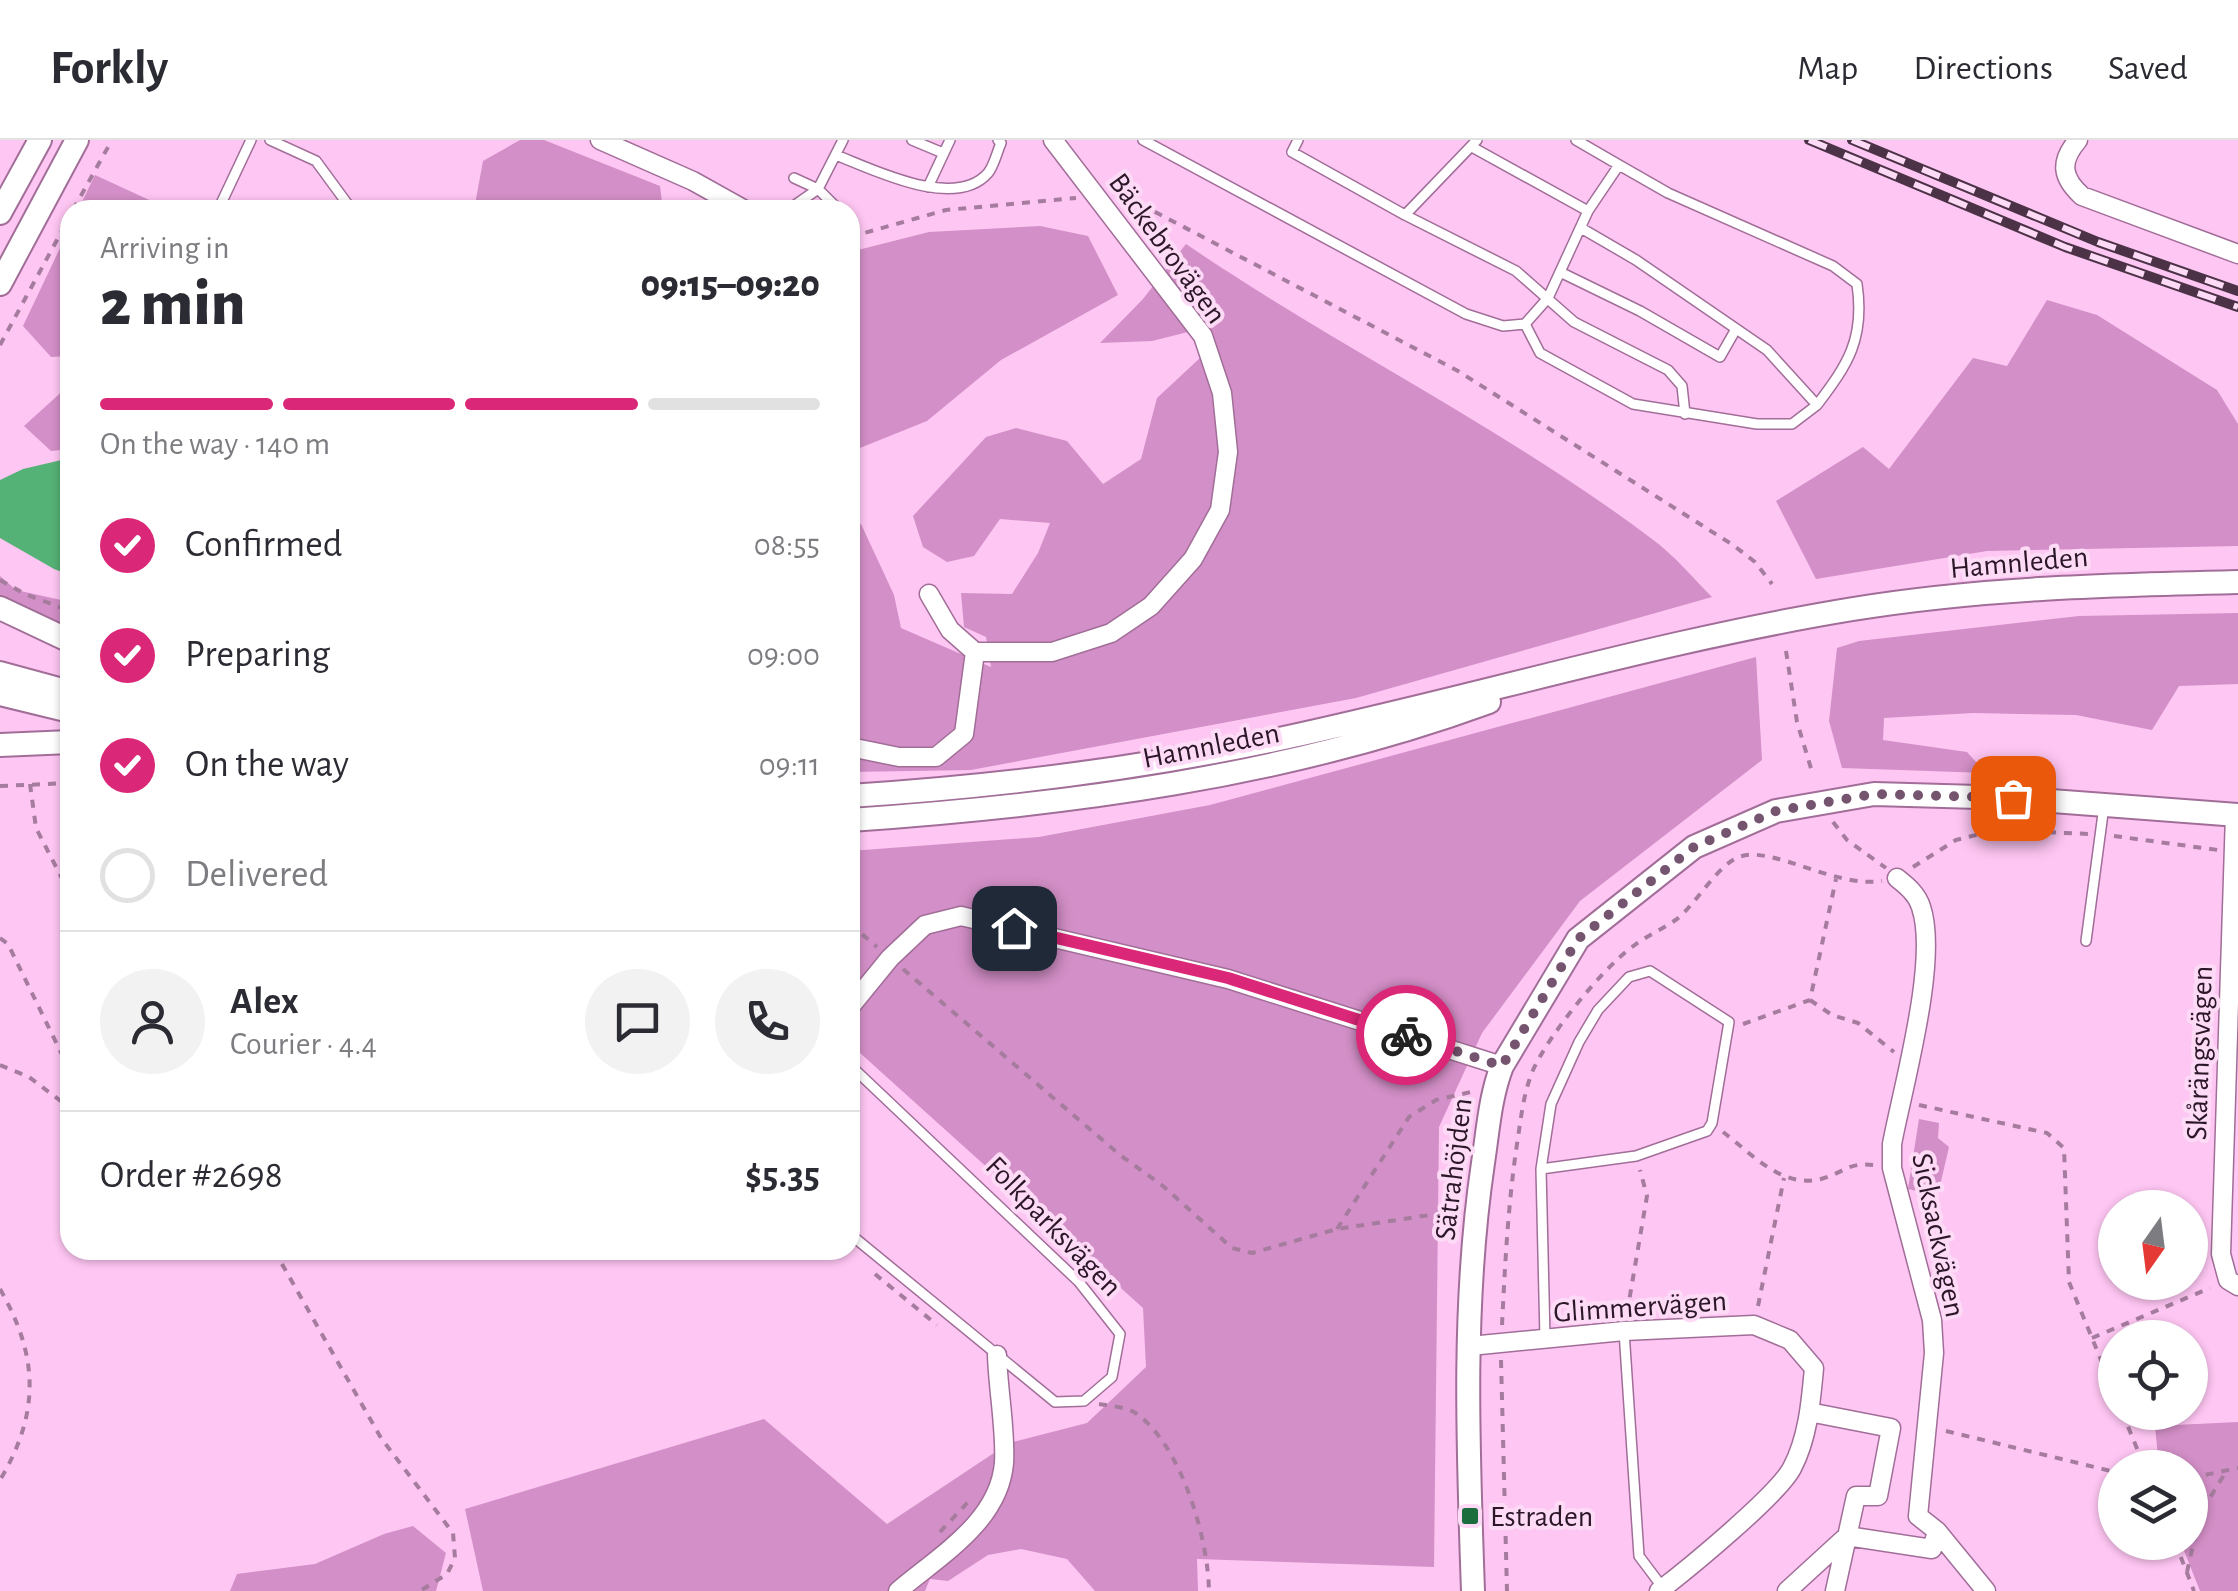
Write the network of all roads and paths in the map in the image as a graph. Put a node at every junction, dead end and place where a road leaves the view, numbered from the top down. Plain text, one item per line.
1 (40, 140) edge
2 (76, 140) edge
3 (112, 140) edge
4 (252, 140) edge
5 (270, 140) edge
6 (600, 140) edge
7 (843, 140) edge
8 (912, 140) edge
9 (950, 140) edge
10 (998, 140) edge
11 (1053, 140) edge
12 (1142, 140) edge
13 (1298, 140) edge
14 (1576, 140) edge
15 (2078, 140) edge
16 (1474, 144) edge
17 (943, 153) junction
18 (836, 155) junction
19 (1618, 166) junction
20 (794, 178) dead end
21 (928, 187) junction
22 (818, 190) junction
23 (1096, 196) junction
24 (79, 200) edge
25 (223, 200) edge
26 (345, 200) edge
27 (728, 200) edge
28 (803, 200) edge
29 (828, 200) edge
30 (1588, 211) junction
31 (0, 213) edge
32 (1406, 215) junction
33 (1580, 228) junction
34 (860, 233) edge
35 (60, 235) edge
36 (2238, 254) edge
37 (1560, 272) junction
38 (0, 284) edge
39 (1548, 298) junction
40 (1525, 324) junction
41 (1736, 329) junction
42 (0, 346) edge
43 (1816, 405) junction
44 (1686, 414) junction
45 (0, 580) edge
46 (2238, 582) edge
47 (1772, 584) dead end
48 (929, 594) dead end
49 (60, 607) edge
50 (0, 608) edge
51 (60, 636) edge
52 (975, 652) junction
53 (1786, 652) dead end
54 (1572, 671) junction
55 (0, 673) edge
56 (60, 689) edge
57 (0, 694) edge
58 (60, 709) edge
59 (60, 742) edge
60 (0, 745) edge
61 (860, 750) edge
62 (1814, 775) dead end
63 (60, 783) edge
64 (30, 784) junction
65 (0, 786) edge
66 (860, 795) edge
67 (2104, 806) junction
68 (2236, 814) edge
69 (860, 819) edge
70 (1832, 820) dead end
71 (2100, 834) junction
72 (2232, 851) junction
73 (60, 875) edge
74 (1897, 878) junction
75 (1836, 879) junction
76 (860, 932) edge
77 (0, 938) edge
78 (2086, 940) dead end
79 (890, 958) junction
80 (860, 995) edge
81 (1810, 1000) junction
82 (1730, 1028) junction
83 (2233, 1048) edge
84 (60, 1051) edge
85 (1908, 1064) junction
86 (0, 1065) edge
87 (860, 1075) edge
88 (1498, 1076) junction
89 (60, 1100) edge
90 (1900, 1100) junction
91 (1712, 1122) junction
92 (1636, 1156) junction
93 (1892, 1168) junction
94 (1541, 1169) junction
95 (1784, 1178) junction
96 (1450, 1212) dead end
97 (1338, 1229) junction
98 (860, 1242) edge
99 (280, 1260) edge
100 (874, 1274) dead end
101 (2233, 1283) edge
102 (0, 1289) edge
103 (1754, 1325) junction
104 (1624, 1331) junction
105 (946, 1333) dead end
106 (2092, 1338) junction
107 (1545, 1341) junction
108 (1501, 1344) junction
109 (1470, 1346) junction
110 (2098, 1353) edge
111 (996, 1355) junction
112 (1084, 1401) junction
113 (1808, 1412) junction
114 (1891, 1428) junction
115 (1926, 1432) junction
116 (2098, 1468) edge
117 (2238, 1468) edge
118 (2227, 1470) junction
119 (2208, 1474) edge
120 (0, 1480) edge
121 (978, 1492) dead end
122 (940, 1531) dead end
123 (1937, 1532) junction
124 (1847, 1536) junction
125 (2182, 1560) edge
126 (2187, 1572) junction
127 (1661, 1590) edge
128 (420, 1591) edge
129 (898, 1591) edge
130 (1209, 1591) edge
131 (1473, 1591) edge
132 (1506, 1591) edge
133 (1788, 1591) edge
134 (1836, 1591) edge
135 (1986, 1591) edge
136 (2194, 1591) edge

1 - 31 main road
2 - 38 main road
3 - 24 path
4 - 25 lane
5 - 26 lane
6 - 27 street
7 - 18 lane
8 - 17 lane
9 - 17 lane
10 - 21 lane
11 - 23 street, Bäckebrovägen
12 - 40 lane
13 - 32 lane
14 - 19 lane
15 - 36 street
16 - 30 lane
16 - 32 lane
17 - 21 lane
18 - 21 lane
18 - 22 lane
19 - 30 lane
19 - 43 lane
20 - 22 lane
22 - 28 lane
22 - 29 lane
23 - 34 path
23 - 47 path
23 - 52 street, Bäckebrovägen
30 - 33 lane
32 - 39 lane
33 - 37 lane
33 - 41 lane
35 - 42 path
37 - 39 lane
37 - 41 lane
39 - 40 lane
39 - 44 lane
40 - 44 lane
41 - 43 lane
43 - 44 lane
45 - 49 path
46 - 54 main road, Hamnleden
48 - 52 street
50 - 51 main road
52 - 61 street
53 - 62 path
54 - 66 main road, Hamnleden
54 - 69 main road, Hamnleden
55 - 56 main road
57 - 58 main road
59 - 60 main road
63 - 64 path
64 - 65 path
64 - 73 path
67 - 68 main road, Sätrahöjden
67 - 71 lane
67 - 88 main road, Sätrahöjden
68 - 72 street, Skårängsvägen
70 - 74 path
71 - 72 path
71 - 74 path
71 - 78 lane
72 - 83 street, Skårängsvägen
74 - 75 path
74 - 85 street, Sicksackvägen
75 - 81 path
75 - 108 path
76 - 79 path
77 - 84 path
79 - 80 street
79 - 88 street
79 - 97 path
81 - 82 path
81 - 85 path
82 - 91 lane
82 - 94 lane
83 - 101 street, Skårängsvägen
85 - 90 street, Sicksackvägen
86 - 89 path
87 - 112 lane, Folkparksvägen
88 - 97 path
88 - 109 main road, Sätrahöjden
90 - 93 street, Sicksackvägen
90 - 106 path
91 - 92 lane
91 - 95 path
92 - 94 lane
92 - 104 path
93 - 95 path
93 - 115 street, Sicksackvägen
94 - 107 lane
95 - 103 path
96 - 97 path
98 - 111 lane
99 - 128 path
100 - 105 path
101 - 106 path
102 - 120 path
103 - 104 street, Glimmervägen
103 - 113 street, Glimmervägen
104 - 107 street, Glimmervägen
104 - 127 lane
106 - 110 path
107 - 108 street, Glimmervägen
108 - 109 street, Glimmervägen
108 - 132 path
109 - 131 main road, Sätrahöjden
111 - 112 lane
111 - 129 street
112 - 130 path
113 - 114 street
113 - 127 street, Glimmervägen
114 - 115 street
114 - 124 street
115 - 116 path
115 - 123 street, Sicksackvägen
117 - 118 path
118 - 119 path
118 - 126 path
121 - 122 path
123 - 124 street
123 - 135 street, Sicksackvägen
124 - 133 street
124 - 134 street
125 - 126 path
126 - 136 path

